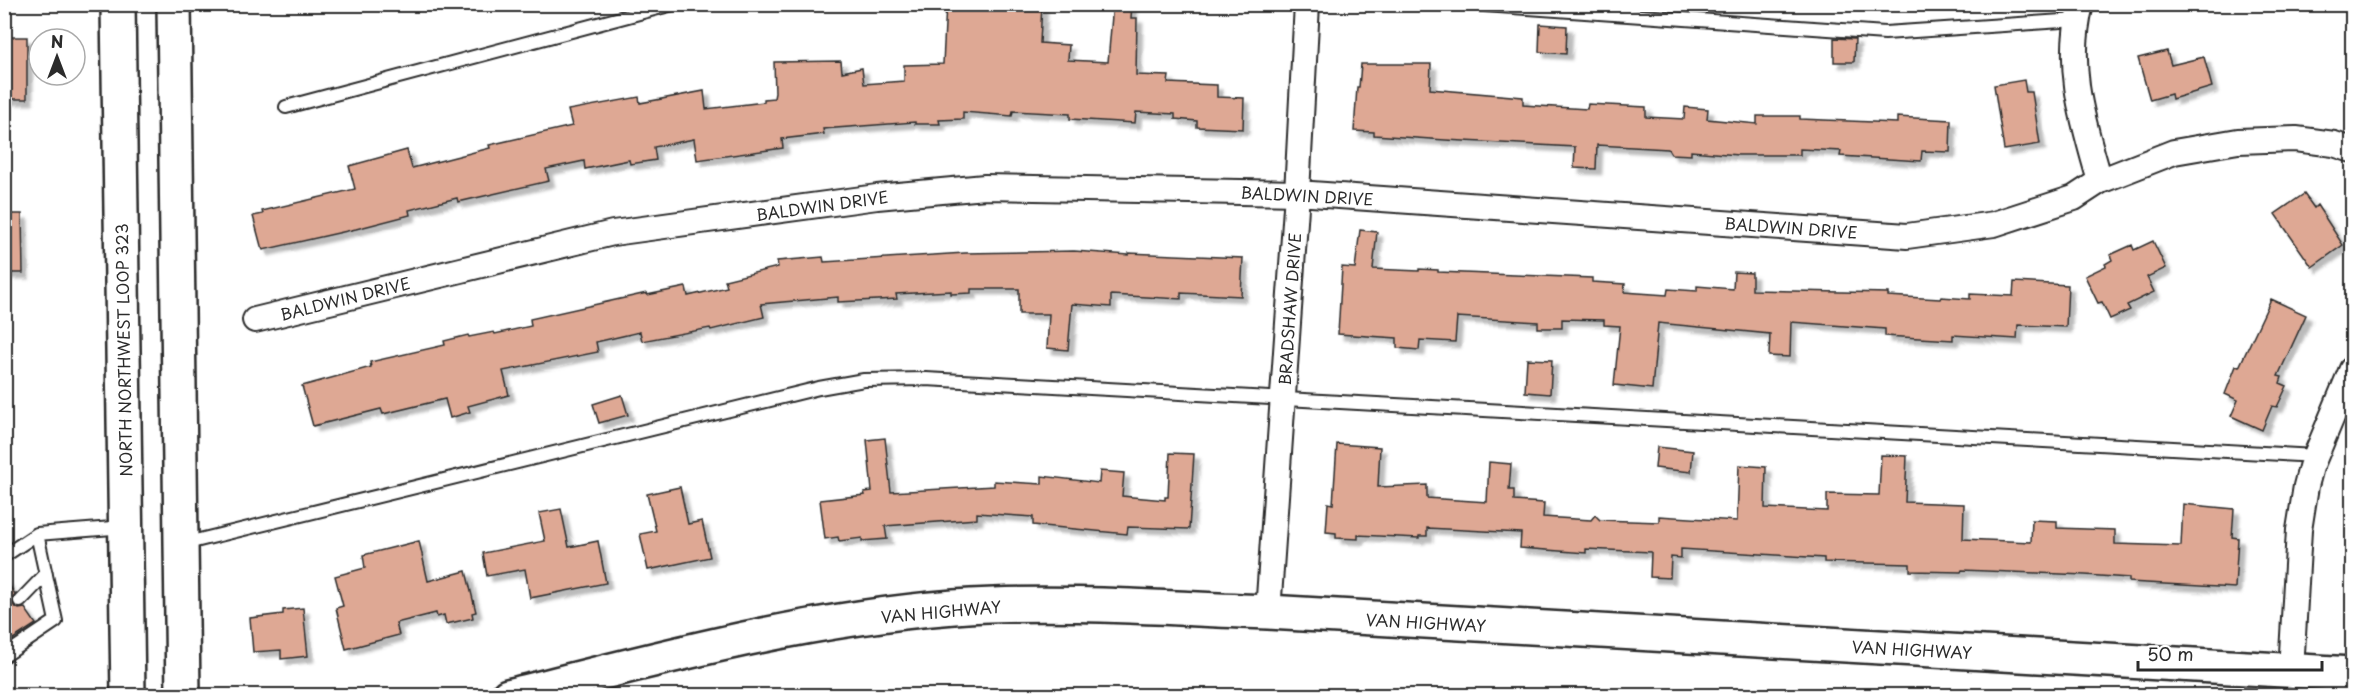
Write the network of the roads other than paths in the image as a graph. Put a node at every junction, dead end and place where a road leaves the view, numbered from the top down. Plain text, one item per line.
1 (118, 4) edge
2 (174, 4) edge
3 (673, 4) edge
4 (1307, 4) edge
5 (1470, 4) edge
6 (2079, 12) edge
7 (286, 107) dead end
8 (2352, 150) edge
9 (2100, 181) junction
10 (1297, 193) junction
11 (255, 320) dead end
12 (2352, 369) edge
13 (1283, 400) junction
14 (2316, 456) junction
15 (126, 527) junction
16 (37, 534) junction
17 (182, 545) junction
18 (4, 556) edge
19 (46, 574) junction
20 (20, 601) dead end
21 (1268, 612) junction
22 (4, 656) edge
23 (2291, 671) junction
24 (2352, 674) edge
25 (558, 690) edge
26 (128, 696) edge
27 (183, 696) edge
28 (508, 696) edge

1 - 15 main road, NORTH NORTHWEST LOOP 323
2 - 17 main road
3 - 7 lane
4 - 10 street, BRADSHAW DRIVE
5 - 6 lane
6 - 9 street
8 - 9 street, BALDWIN DRIVE
9 - 10 street, BALDWIN DRIVE
10 - 11 street, BALDWIN DRIVE
10 - 13 street, BRADSHAW DRIVE
12 - 14 street
13 - 14 lane
13 - 17 lane
13 - 21 street, BRADSHAW DRIVE
14 - 23 street
15 - 16 lane
15 - 26 main road, NORTH NORTHWEST LOOP 323
16 - 18 lane
16 - 19 lane
17 - 27 main road
19 - 20 lane
19 - 22 lane
21 - 23 main road, VAN HIGHWAY
21 - 25 main road, VAN HIGHWAY
23 - 24 main road, VAN HIGHWAY
25 - 28 main road, VAN HIGHWAY

